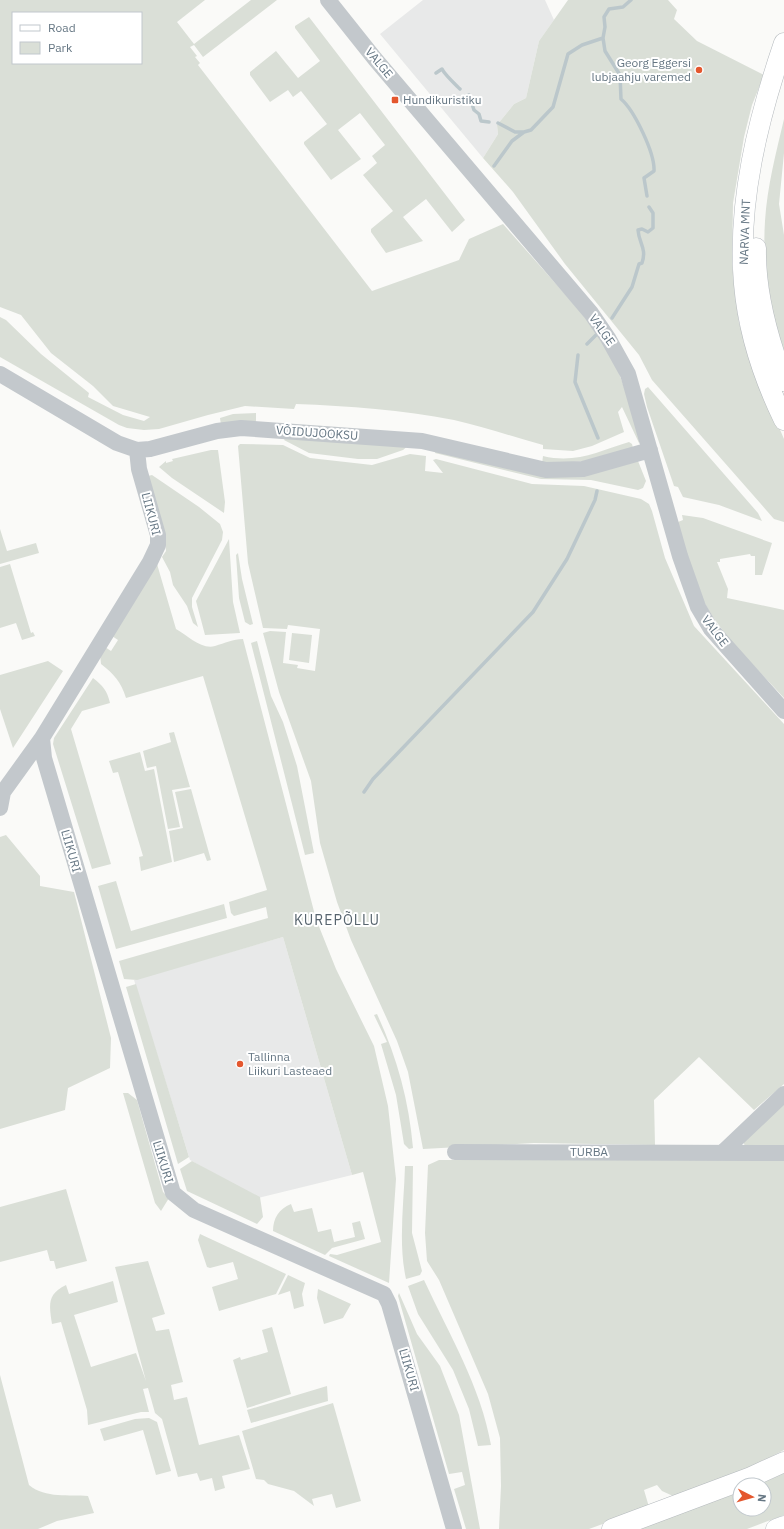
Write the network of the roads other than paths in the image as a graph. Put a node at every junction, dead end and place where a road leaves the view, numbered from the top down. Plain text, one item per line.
1 (328, 0) edge
2 (784, 43) edge
3 (784, 88) edge
4 (0, 374) edge
5 (784, 381) edge
6 (784, 420) edge
7 (137, 450) junction
8 (650, 450) junction
9 (784, 711) edge
10 (42, 738) junction
11 (0, 808) edge
12 (784, 1094) edge
13 (455, 1152) dead end
14 (723, 1152) junction
15 (784, 1153) edge
16 (784, 1462) edge
17 (784, 1526) edge
18 (454, 1529) edge
19 (612, 1529) edge
20 (776, 1529) edge

1 - 8 street, VALGE
2 - 6 main road, NARVA MNT
3 - 5 main road, NARVA MNT
4 - 7 street, VÕIDUJOOKSU
7 - 8 street, VÕIDUJOOKSU
7 - 10 street, LIIKURI
8 - 9 street, VALGE
10 - 11 street, LIIKURI
10 - 18 street, LIIKURI
12 - 14 street
13 - 14 street, TURBA
14 - 15 street, TURBA
16 - 19 main road
17 - 20 main road

